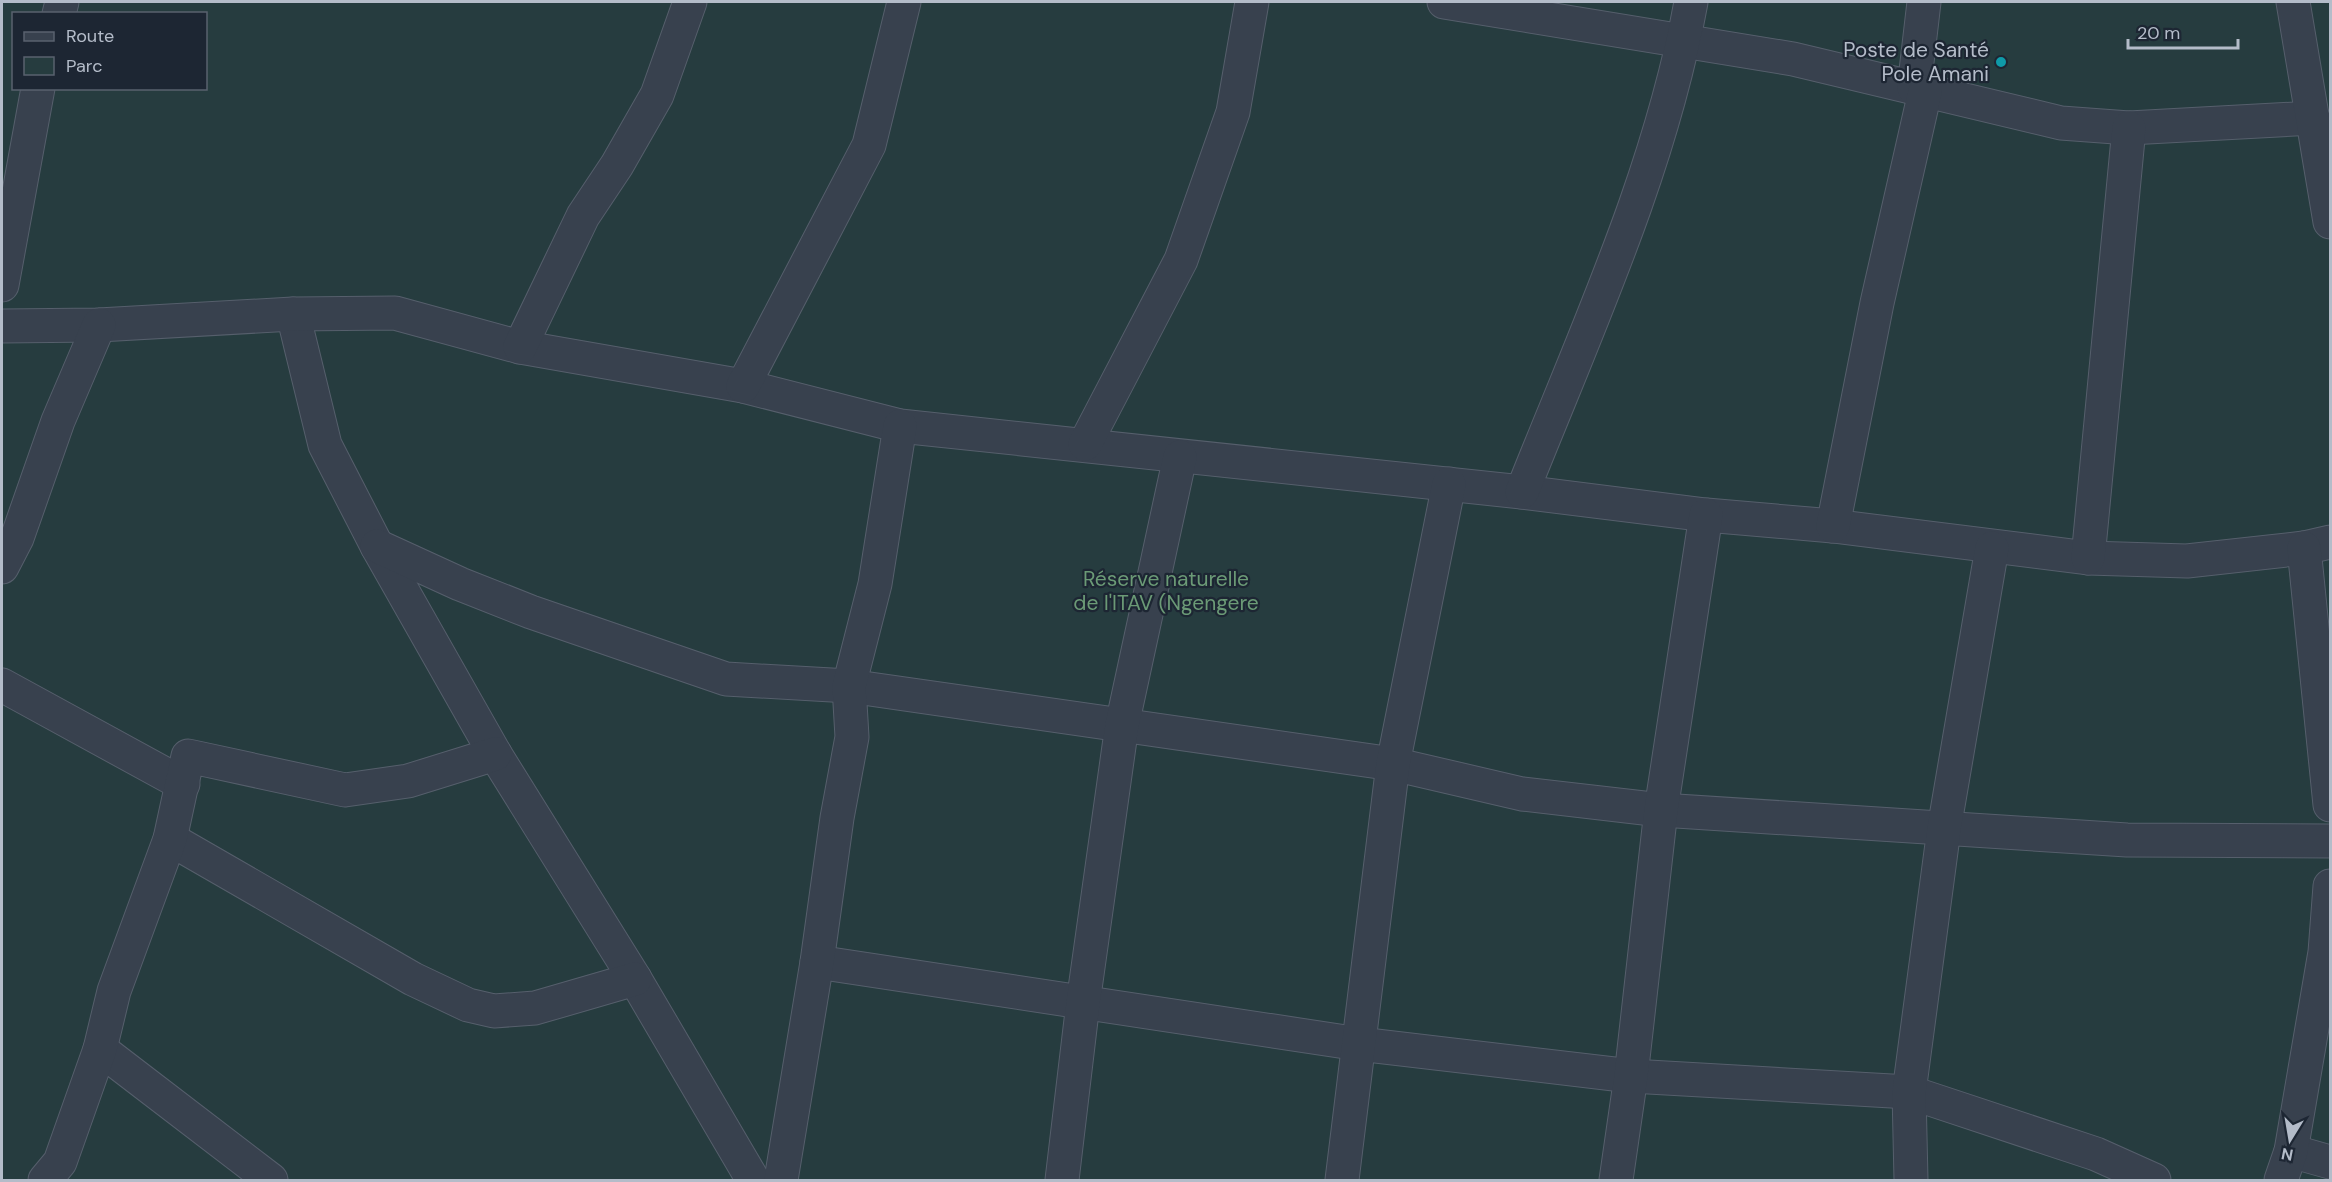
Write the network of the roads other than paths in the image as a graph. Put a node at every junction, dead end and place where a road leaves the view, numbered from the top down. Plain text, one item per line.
1 (690, 2) edge
2 (904, 2) edge
3 (1252, 2) edge
4 (1444, 2) edge
5 (1691, 2) edge
6 (1924, 2) edge
7 (2293, 2) edge
8 (1684, 42) junction
9 (2319, 82) edge
10 (38, 90) edge
11 (1920, 90) junction
12 (2313, 118) junction
13 (2129, 128) junction
14 (2331, 222) edge
15 (2, 285) edge
16 (293, 314) junction
17 (99, 325) junction
18 (2, 326) edge
19 (520, 347) junction
20 (743, 386) junction
21 (900, 426) junction
22 (1085, 444) junction
23 (1180, 457) junction
24 (1449, 484) junction
25 (1522, 492) junction
26 (1706, 515) junction
27 (1833, 526) junction
28 (2318, 545) edge
29 (377, 546) junction
30 (1992, 548) junction
31 (2088, 558) junction
32 (2, 567) edge
33 (2, 685) edge
34 (849, 686) junction
35 (1122, 725) junction
36 (495, 754) junction
37 (1393, 764) junction
38 (183, 784) junction
39 (2331, 805) edge
40 (1661, 810) junction
41 (1944, 829) junction
42 (170, 839) junction
43 (2331, 841) edge
44 (2331, 886) edge
45 (2328, 953) edge
46 (818, 962) junction
47 (635, 979) junction
48 (1083, 1003) junction
49 (1359, 1044) junction
50 (100, 1049) junction
51 (1631, 1076) junction
52 (1910, 1092) junction
53 (2331, 1162) edge
54 (2286, 1166) edge
55 (45, 1180) edge
56 (271, 1180) edge
57 (753, 1180) edge
58 (781, 1180) edge
59 (1062, 1180) edge
60 (1342, 1180) edge
61 (1616, 1180) edge
62 (1911, 1180) edge
63 (2154, 1180) edge

1 - 19 street
2 - 20 street
3 - 22 street
4 - 8 street
5 - 8 street
6 - 11 street
7 - 9 street
8 - 11 street
8 - 25 street
9 - 12 street
10 - 15 street
11 - 13 street
11 - 27 street
12 - 13 street
12 - 14 street
13 - 31 street
16 - 17 street
16 - 19 street
16 - 29 street
17 - 18 street
17 - 32 street
19 - 20 street
20 - 21 street
21 - 22 street
21 - 34 street
22 - 23 street
23 - 24 street
23 - 35 street
24 - 25 street
24 - 37 street
25 - 26 street
26 - 27 street
26 - 40 street
27 - 30 street
28 - 31 street
28 - 39 street
29 - 34 street
29 - 36 street
30 - 31 street
30 - 41 street
33 - 38 street
34 - 35 street
34 - 46 street
35 - 37 street
35 - 48 street
36 - 38 street
36 - 47 street
37 - 40 street
37 - 49 street
38 - 42 street
40 - 41 street
40 - 51 street
41 - 43 street
41 - 52 street
42 - 47 street
42 - 50 street
44 - 45 street
45 - 54 street
46 - 48 street
46 - 58 street
47 - 57 street
48 - 49 street
48 - 59 street
49 - 51 street
49 - 60 street
50 - 55 street
50 - 56 street
51 - 52 street
51 - 61 street
52 - 62 street
52 - 63 street
53 - 54 street

